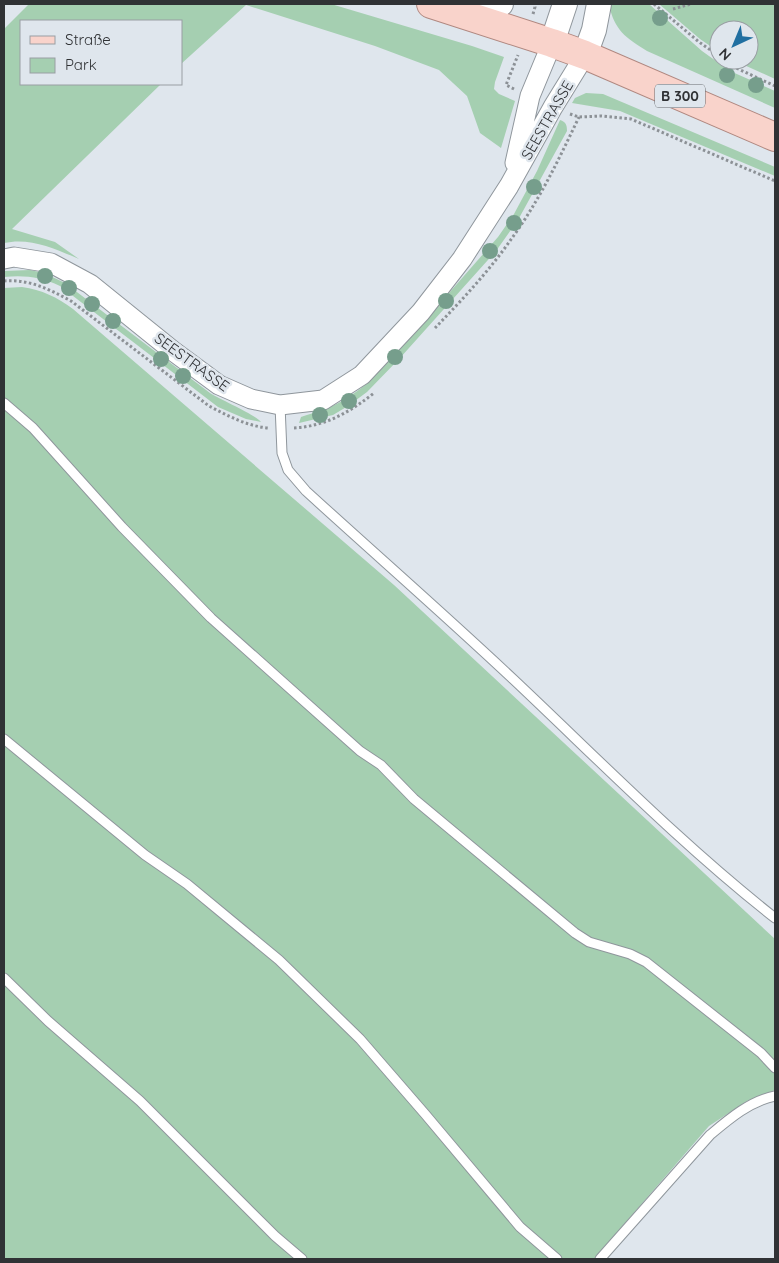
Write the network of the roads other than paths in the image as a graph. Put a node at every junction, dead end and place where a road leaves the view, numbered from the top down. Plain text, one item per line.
1 (501, 4) edge
2 (565, 4) edge
3 (598, 4) edge
4 (443, 8) edge
5 (552, 43) junction
6 (585, 55) junction
7 (775, 137) edge
8 (509, 186) junction
9 (4, 260) edge
10 (4, 403) edge
11 (280, 405) junction
12 (4, 739) edge
13 (775, 918) edge
14 (4, 978) edge
15 (775, 1068) edge
16 (775, 1096) edge
17 (302, 1259) edge
18 (557, 1259) edge
19 (600, 1259) edge

1 - 4 street
2 - 5 street
3 - 6 street
4 - 5 main road, B 300
5 - 6 main road, B 300
5 - 8 street, SEESTRASSE
6 - 7 main road, B 300
6 - 8 street, SEESTRASSE
8 - 11 street, SEESTRASSE
9 - 11 street, SEESTRASSE
10 - 15 lane
11 - 13 lane
12 - 18 lane
14 - 17 lane
16 - 19 lane

